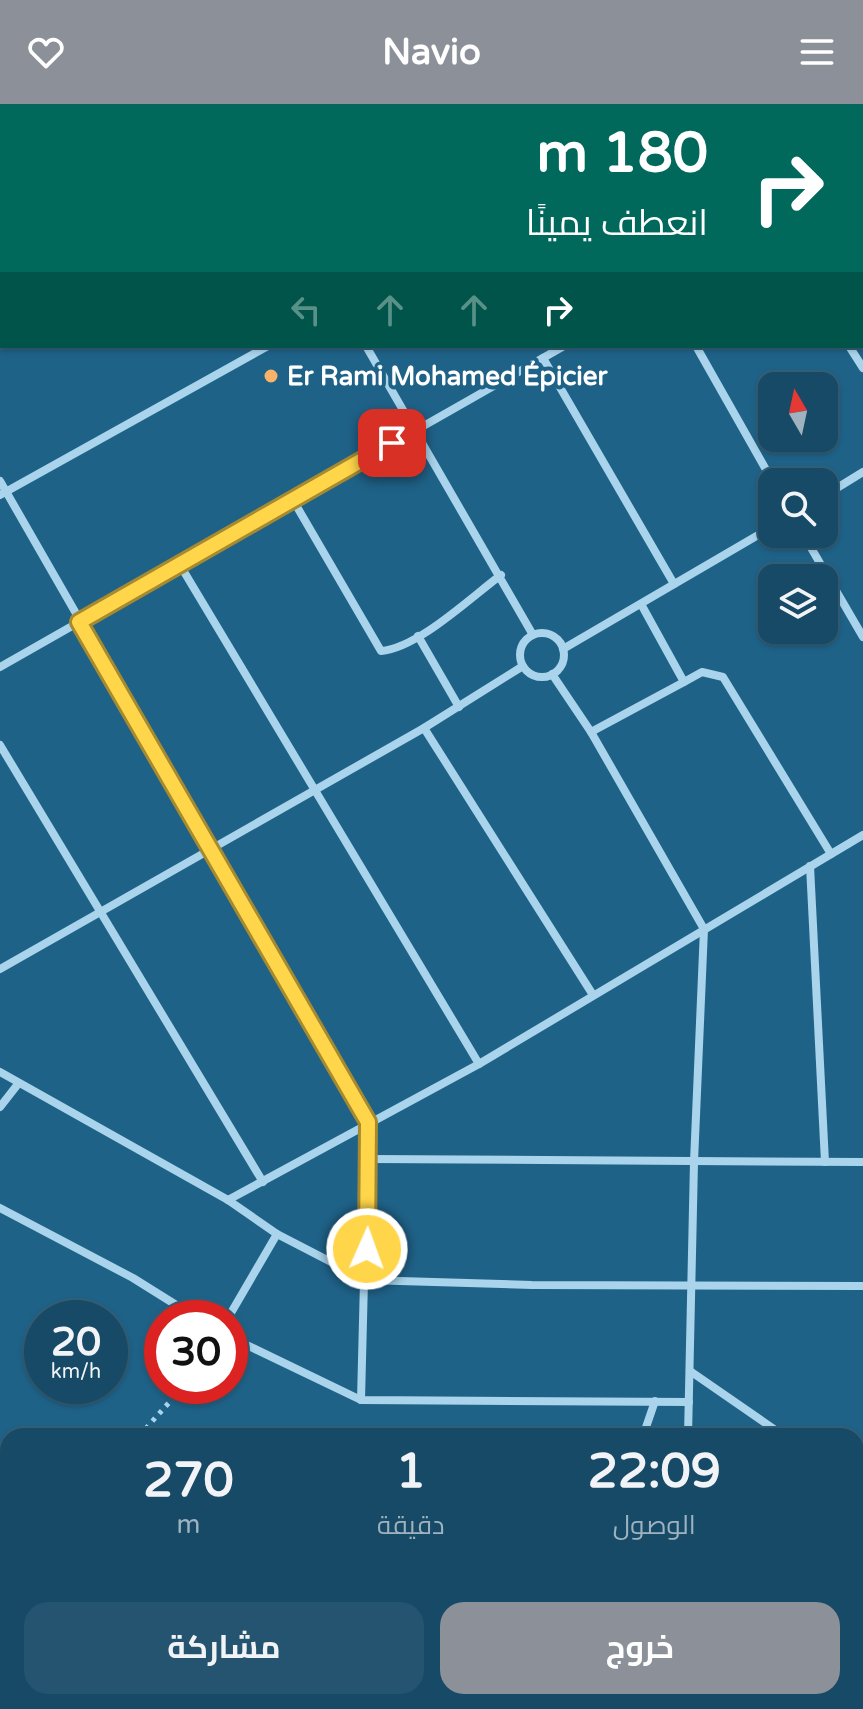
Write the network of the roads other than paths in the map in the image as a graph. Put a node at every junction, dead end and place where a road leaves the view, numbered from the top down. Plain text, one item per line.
1 (264, 348) edge
2 (367, 348) edge
3 (560, 348) edge
4 (697, 348) edge
5 (850, 348) edge
6 (543, 358) junction
7 (863, 368) edge
8 (417, 429) junction
9 (765, 468) edge
10 (863, 472) edge
11 (0, 481) edge
12 (838, 487) edge
13 (3, 493) edge
14 (293, 500) junction
15 (758, 535) edge
16 (811, 548) edge
17 (180, 565) junction
18 (501, 575) junction
19 (674, 584) junction
20 (641, 604) junction
21 (79, 622) junction
22 (533, 635) junction
23 (418, 636) junction
24 (863, 637) edge
25 (563, 649) junction
26 (523, 666) junction
27 (0, 667) edge
28 (552, 674) junction
29 (684, 682) junction
30 (459, 707) junction
31 (424, 728) junction
32 (591, 732) junction
33 (0, 745) edge
34 (316, 788) junction
35 (863, 835) edge
36 (211, 851) junction
37 (831, 854) junction
38 (810, 866) junction
39 (100, 915) junction
40 (704, 929) junction
41 (0, 969) edge
42 (593, 995) junction
43 (479, 1064) junction
44 (0, 1072) edge
45 (18, 1084) junction
46 (0, 1107) edge
47 (368, 1122) junction
48 (369, 1159) junction
49 (694, 1162) junction
50 (825, 1162) junction
51 (863, 1162) edge
52 (263, 1182) junction
53 (228, 1200) junction
54 (0, 1208) edge
55 (277, 1234) junction
56 (366, 1280) junction
57 (693, 1285) junction
58 (863, 1286) edge
59 (168, 1300) edge
60 (238, 1300) edge
61 (248, 1346) edge
62 (690, 1371) junction
63 (361, 1400) junction
64 (655, 1401) junction
65 (689, 1402) junction
66 (646, 1428) edge
67 (688, 1428) edge
68 (772, 1428) edge

1 - 13 street
2 - 8 street
3 - 6 street
4 - 9 street
5 - 7 street
6 - 8 street
6 - 19 street
8 - 14 street
8 - 18 street
10 - 12 street
11 - 13 street
13 - 21 street
14 - 17 street
14 - 23 street
15 - 19 street
16 - 24 street
17 - 21 street
17 - 34 street
18 - 22 street
18 - 23 street
19 - 20 street
20 - 25 street
20 - 29 street
21 - 27 street
21 - 36 street
22 - 25 street
22 - 26 street
23 - 30 street
25 - 28 street
26 - 28 street
26 - 30 street
28 - 32 street
29 - 32 street
29 - 37 street
30 - 31 street
31 - 34 street
31 - 42 street
32 - 40 street
33 - 39 street
34 - 36 street
34 - 43 street
35 - 37 street
36 - 39 street
36 - 47 street
37 - 38 street
38 - 40 street
38 - 50 street
39 - 41 street
39 - 52 street
40 - 42 street
40 - 49 street
42 - 43 street
43 - 47 street
44 - 45 street
45 - 46 street
45 - 53 street
47 - 48 street
47 - 52 street
48 - 49 street
48 - 56 street
49 - 50 street
49 - 57 street
50 - 51 street
52 - 53 street
53 - 55 street
54 - 59 street
55 - 56 street
55 - 60 street
56 - 57 street
56 - 63 street
57 - 58 street
57 - 62 street
61 - 63 street
62 - 65 street
62 - 68 street
63 - 64 street
64 - 65 street
64 - 66 street
65 - 67 street

